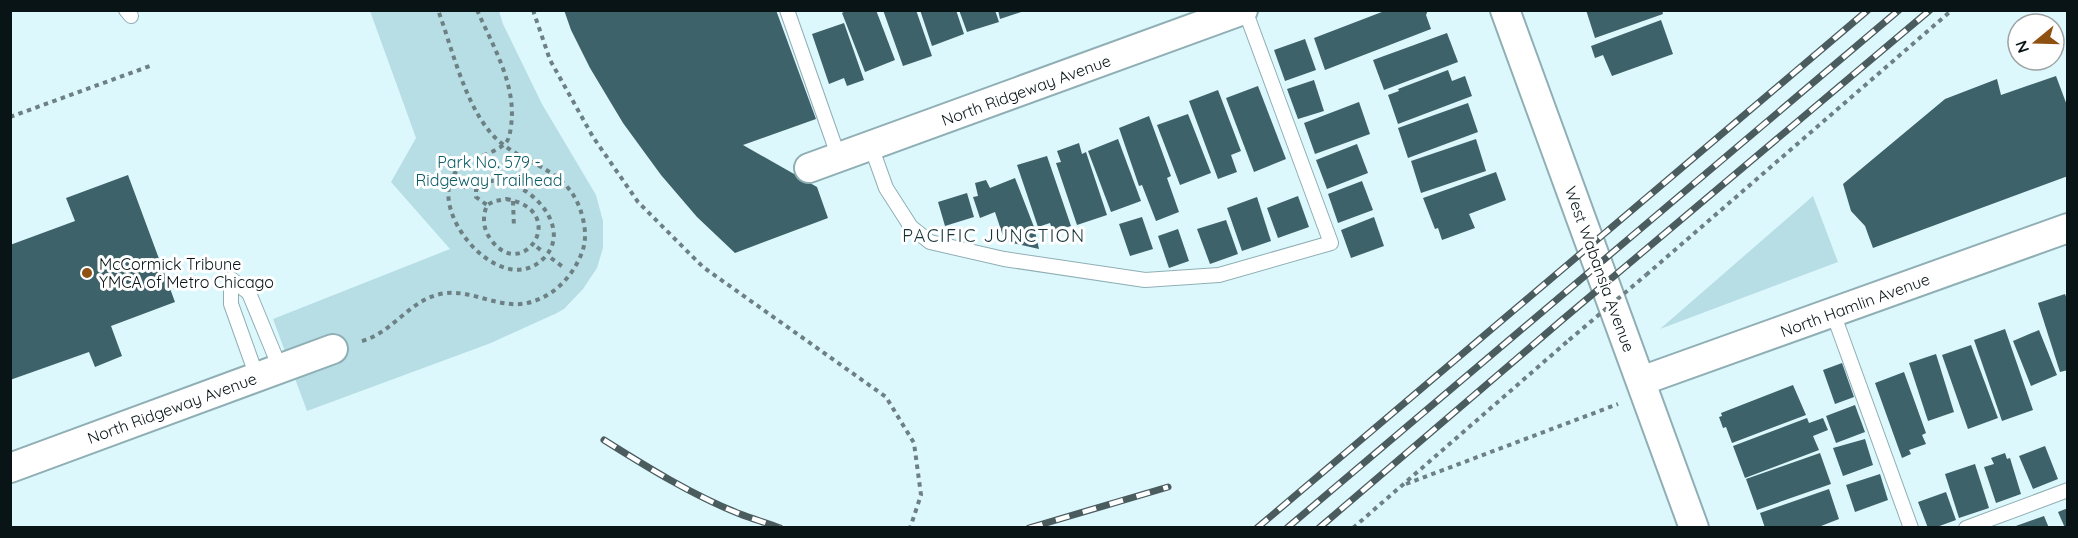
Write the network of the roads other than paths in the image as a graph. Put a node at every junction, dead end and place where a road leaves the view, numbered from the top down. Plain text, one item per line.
1 (126, 10) edge
2 (132, 10) edge
3 (787, 10) edge
4 (1244, 10) edge
5 (1505, 10) edge
6 (871, 146) junction
7 (838, 158) junction
8 (809, 168) dead end
9 (2067, 228) edge
10 (1833, 313) junction
11 (333, 349) dead end
12 (269, 373) junction
13 (1643, 387) junction
14 (10, 468) edge
15 (2067, 490) edge
16 (1694, 528) edge
17 (1911, 528) edge
18 (1966, 528) edge

1 - 2 lane
3 - 7 lane
4 - 6 street, North Ridgeway Avenue
4 - 6 lane
5 - 13 street, West Wabansia Avenue
6 - 7 street, North Ridgeway Avenue
7 - 8 street, North Ridgeway Avenue
9 - 10 street, North Hamlin Avenue
10 - 13 street, North Hamlin Avenue
10 - 17 lane
11 - 12 street, North Ridgeway Avenue
12 - 12 lane
12 - 14 street, North Ridgeway Avenue
13 - 16 street, West Wabansia Avenue
15 - 18 lane

